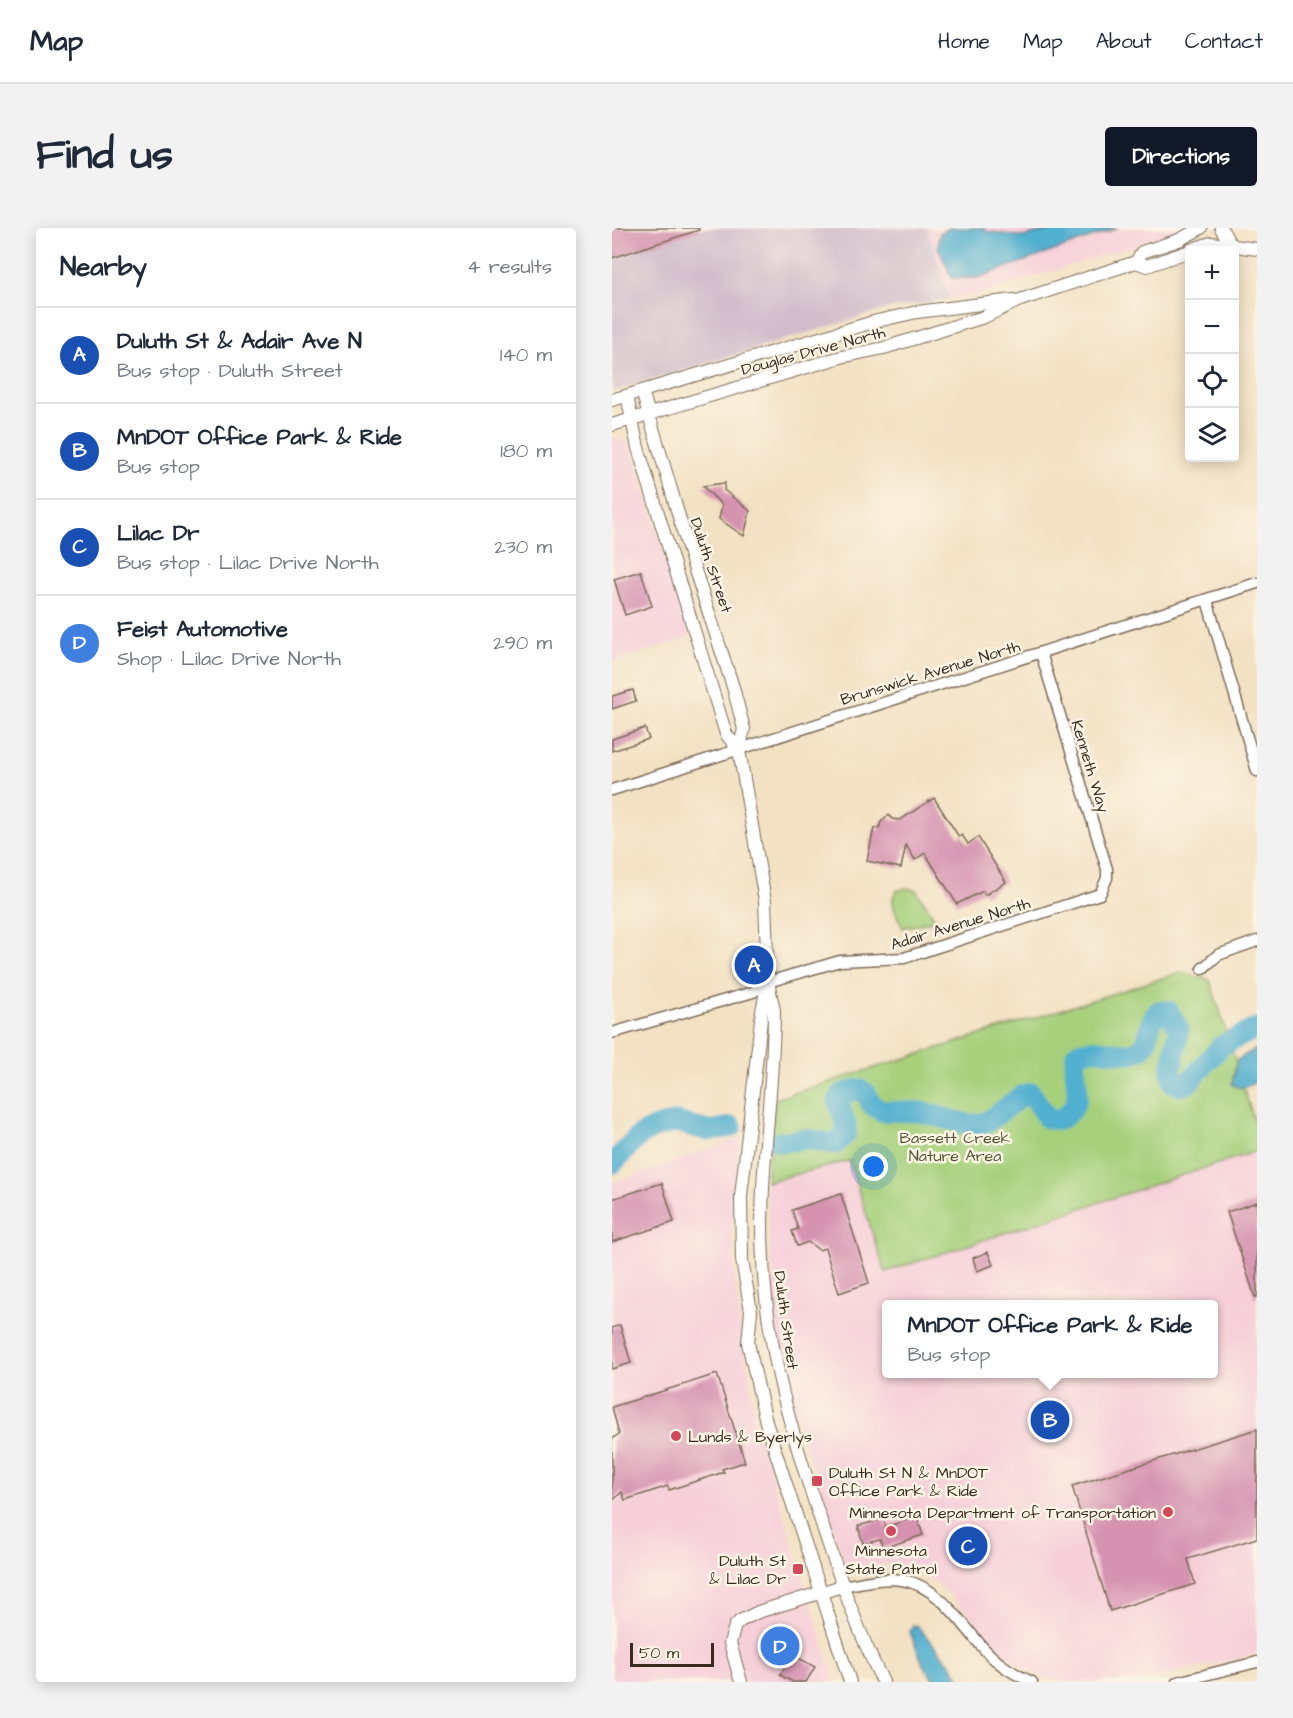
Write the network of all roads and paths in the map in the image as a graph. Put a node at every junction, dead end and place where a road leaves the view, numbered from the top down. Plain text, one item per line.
1 (1201, 228) edge
2 (1221, 228) edge
3 (1202, 246) edge
4 (1229, 246) edge
5 (1234, 246) edge
6 (1239, 247) edge
7 (1257, 249) edge
8 (1185, 252) edge
9 (1136, 262) junction
10 (1020, 300) junction
11 (642, 391) junction
12 (627, 396) junction
13 (612, 400) edge
14 (648, 415) junction
15 (632, 418) junction
16 (612, 424) edge
17 (1257, 584) edge
18 (1207, 600) junction
19 (1041, 653) junction
20 (739, 750) junction
21 (1257, 771) edge
22 (612, 790) edge
23 (1105, 887) joint
24 (1257, 941) edge
25 (1202, 969) dead end
26 (768, 982) junction
27 (612, 1033) edge
28 (842, 1586) junction
29 (821, 1593) junction
30 (1257, 1662) edge
31 (741, 1682) edge
32 (850, 1682) edge
33 (883, 1682) edge
34 (1032, 1682) edge
35 (1177, 1682) edge

1 - 9 street, Douglas Drive North
2 - 5 street
3 - 4 street, Douglas Drive North
6 - 7 street, Douglas Drive North
8 - 9 street, Douglas Drive North
9 - 10 street, Douglas Drive North
10 - 11 street, Douglas Drive North
10 - 14 street, Douglas Drive North
11 - 12 street, Douglas Drive North
11 - 14 street, Duluth Street
12 - 13 street, Douglas Drive North
12 - 15 street, Duluth Street
14 - 15 street, Douglas Drive North
14 - 20 street, Duluth Street
15 - 16 street, Douglas Drive North
15 - 20 street, Duluth Street
17 - 18 street, Brunswick Avenue North
18 - 19 street, Brunswick Avenue North
18 - 21 street
19 - 20 street, Brunswick Avenue North
19 - 23 street, Kenneth Way
20 - 22 street, Brunswick Avenue North
20 - 26 street, Duluth Street
23 - 26 street, Adair Avenue North
24 - 25 street
26 - 27 street, Adair Avenue North
26 - 28 street, Duluth Street
26 - 29 street, Duluth Street
28 - 29 street
28 - 33 street, Duluth Street
28 - 34 street
29 - 31 street
29 - 32 street, Duluth Street
30 - 35 street

